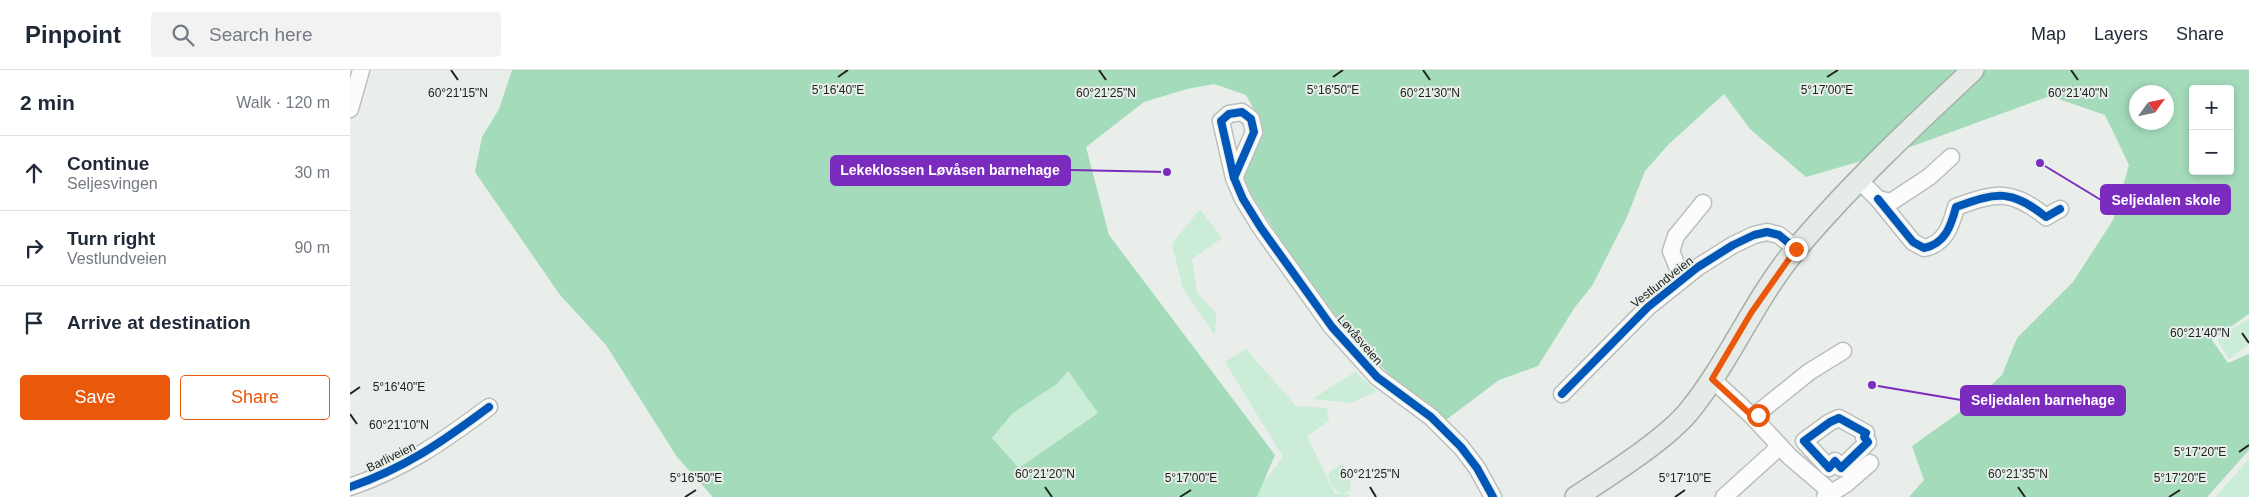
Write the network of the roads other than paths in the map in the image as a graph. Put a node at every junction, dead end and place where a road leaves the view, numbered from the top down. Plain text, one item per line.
1 (361, 70) edge
2 (1973, 70) edge
3 (350, 109) edge
4 (1951, 157) dead end
5 (1234, 178) dead end
6 (1859, 180) junction
7 (1878, 199) junction
8 (1703, 203) dead end
9 (2060, 210) dead end
10 (1796, 249) junction
11 (1682, 280) junction
12 (1843, 351) dead end
13 (1712, 379) junction
14 (1562, 394) dead end
15 (489, 407) dead end
16 (1754, 417) junction
17 (1778, 445) junction
18 (1870, 463) dead end
19 (350, 487) edge
20 (1828, 495) edge
21 (1493, 497) edge
22 (1576, 497) edge
23 (1724, 497) edge

1 - 3 street
2 - 6 main road
4 - 7 street
5 - 21 street, Løvåsveien
6 - 7 street
6 - 10 main road
7 - 9 street
8 - 11 street
10 - 11 street, Vestlundveien
10 - 13 main road
11 - 14 street, Vestlundveien
12 - 16 street
13 - 16 street
13 - 22 main road
15 - 19 street, Barliveien
16 - 17 street
17 - 20 street
17 - 23 street
18 - 20 street

